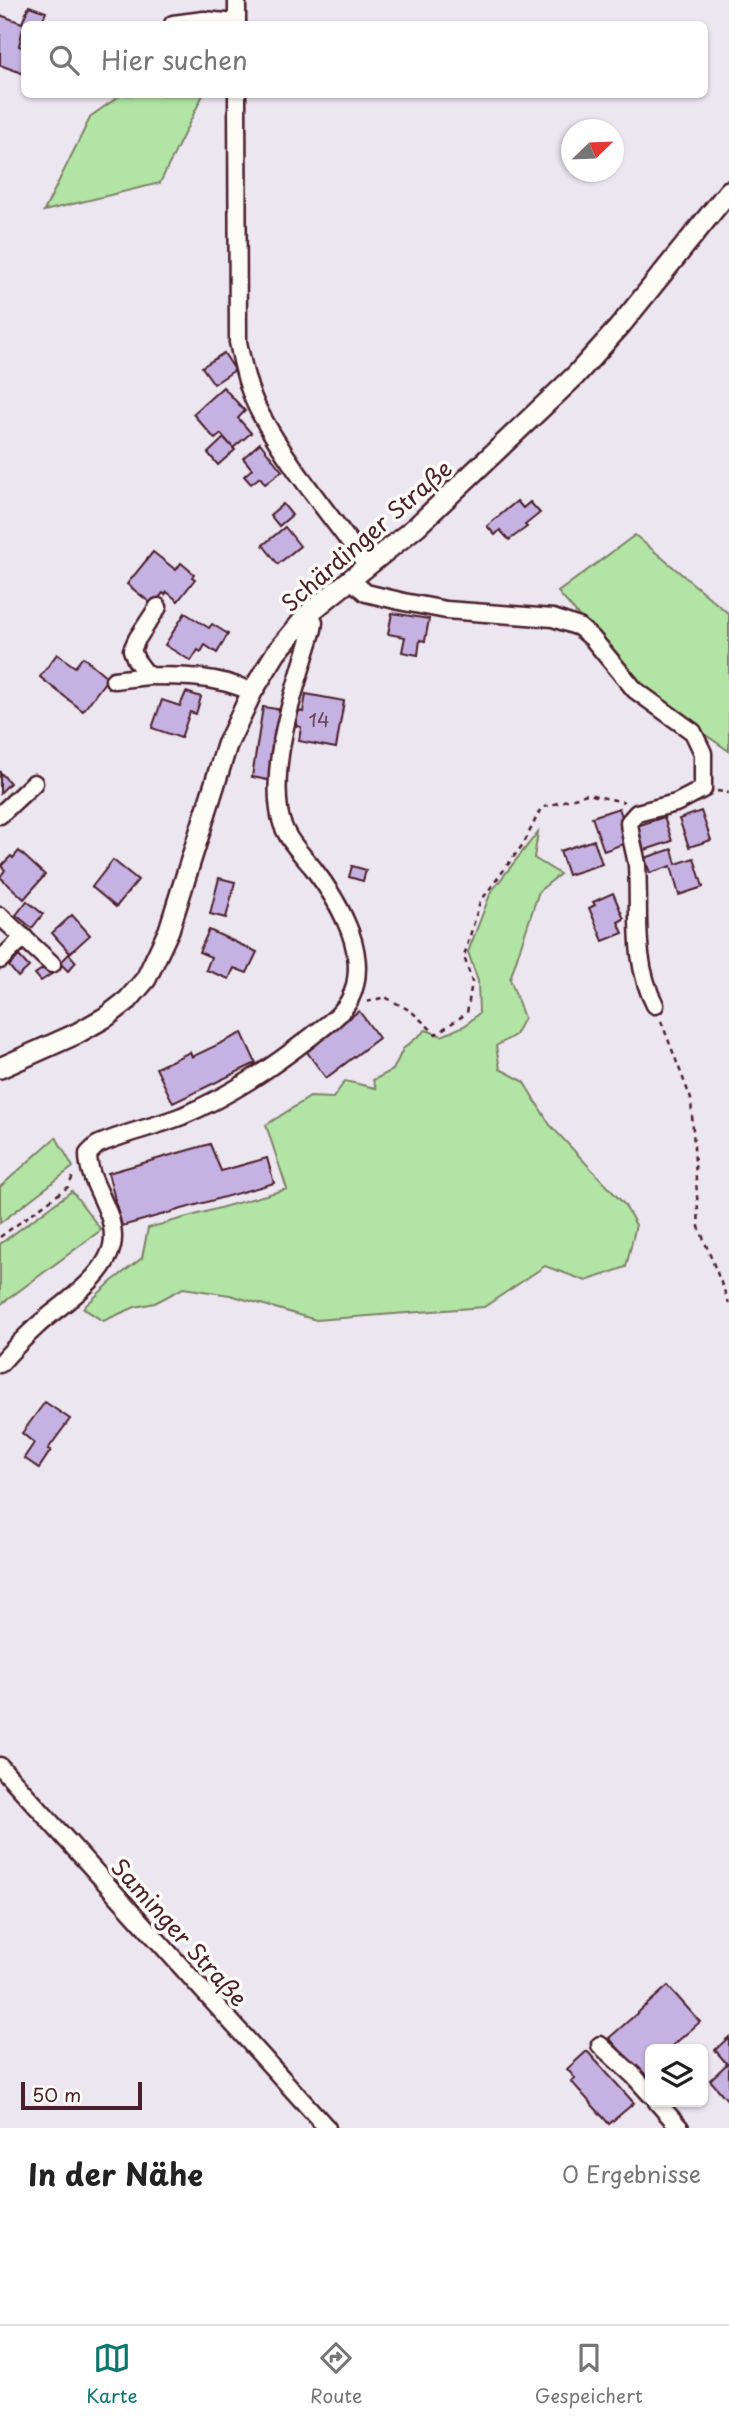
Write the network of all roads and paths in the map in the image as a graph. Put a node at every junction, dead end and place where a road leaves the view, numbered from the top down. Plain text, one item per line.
1 (237, 0) edge
2 (237, 21) edge
3 (237, 98) edge
4 (729, 191) edge
5 (368, 567) junction
6 (351, 580) junction
7 (158, 607) dead end
8 (309, 613) junction
9 (148, 676) junction
10 (114, 680) dead end
11 (252, 692) junction
12 (34, 783) dead end
13 (637, 813) junction
14 (0, 815) edge
15 (0, 916) edge
16 (24, 937) junction
17 (0, 960) edge
18 (52, 964) dead end
19 (655, 1005) joint
20 (337, 1017) junction
21 (0, 1068) edge
22 (78, 1164) dead end
23 (0, 1237) edge
24 (729, 1303) edge
25 (0, 1364) edge
26 (0, 1766) edge
27 (600, 2045) dead end
28 (645, 2088) edge
29 (661, 2107) edge
30 (327, 2128) edge
31 (680, 2128) edge

1 - 2 street
3 - 5 street
4 - 5 main road, Schärdinger Straße
5 - 6 main road, Schärdinger Straße
6 - 8 main road, Schärdinger Straße
6 - 13 street
7 - 9 street
8 - 11 main road, Schärdinger Straße
8 - 20 street
9 - 10 street
9 - 11 street
11 - 21 main road, Schärdinger Straße
12 - 14 street
13 - 19 street
13 - 20 path
15 - 16 street
16 - 17 street
16 - 18 street
19 - 24 path
20 - 25 street
22 - 23 path
26 - 30 street, Saminger Straße
27 - 28 street
29 - 31 street

